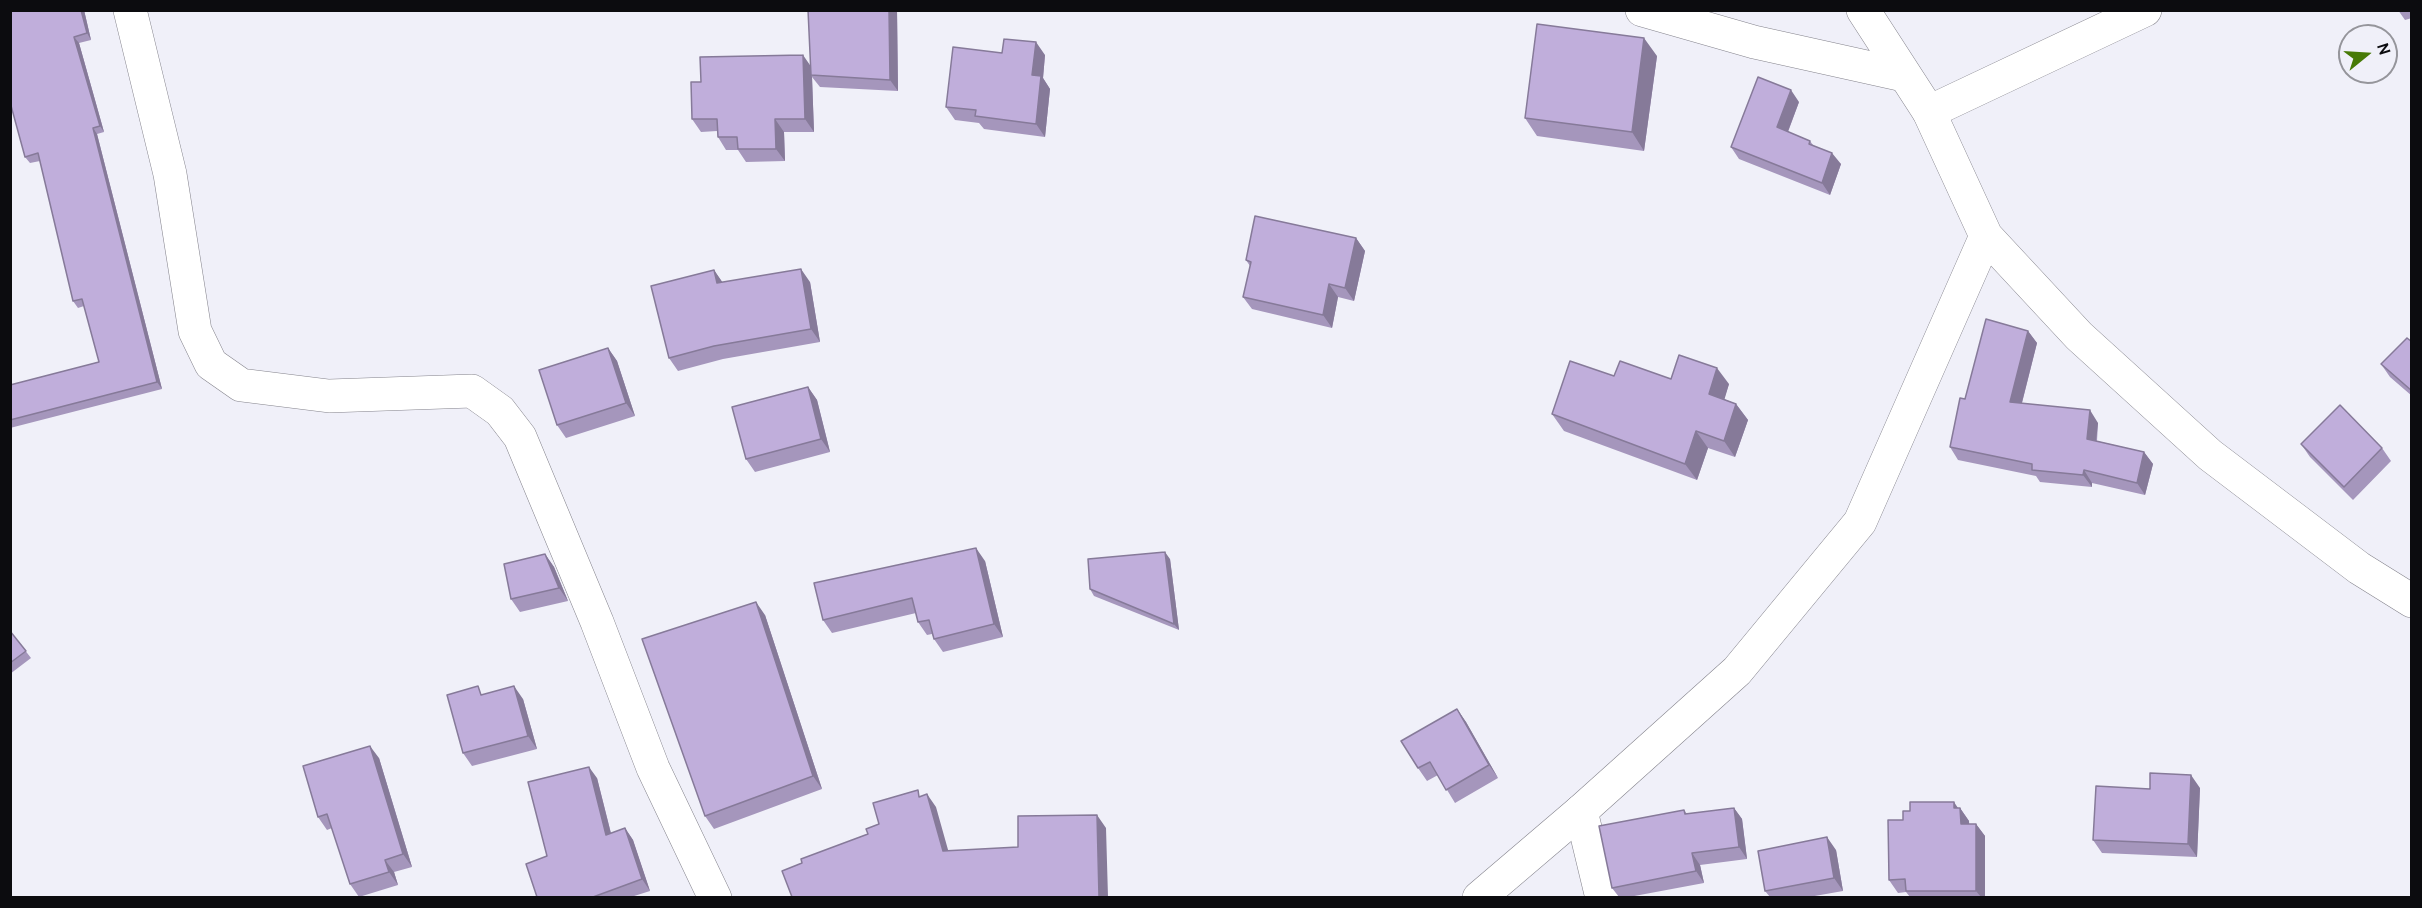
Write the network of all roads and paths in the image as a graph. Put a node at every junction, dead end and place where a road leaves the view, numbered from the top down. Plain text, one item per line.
1 (130, 10) edge
2 (1642, 10) edge
3 (1863, 10) edge
4 (2145, 10) edge
5 (1903, 75) junction
6 (1929, 112) junction
7 (1986, 236) junction
8 (2412, 601) edge
9 (1581, 811) junction
10 (715, 897) edge
11 (1479, 897) edge
12 (1602, 897) edge

1 - 10 street
2 - 5 street
3 - 5 street
4 - 6 street
5 - 6 street
6 - 7 street
7 - 8 street
7 - 9 street
9 - 11 street
9 - 12 street

